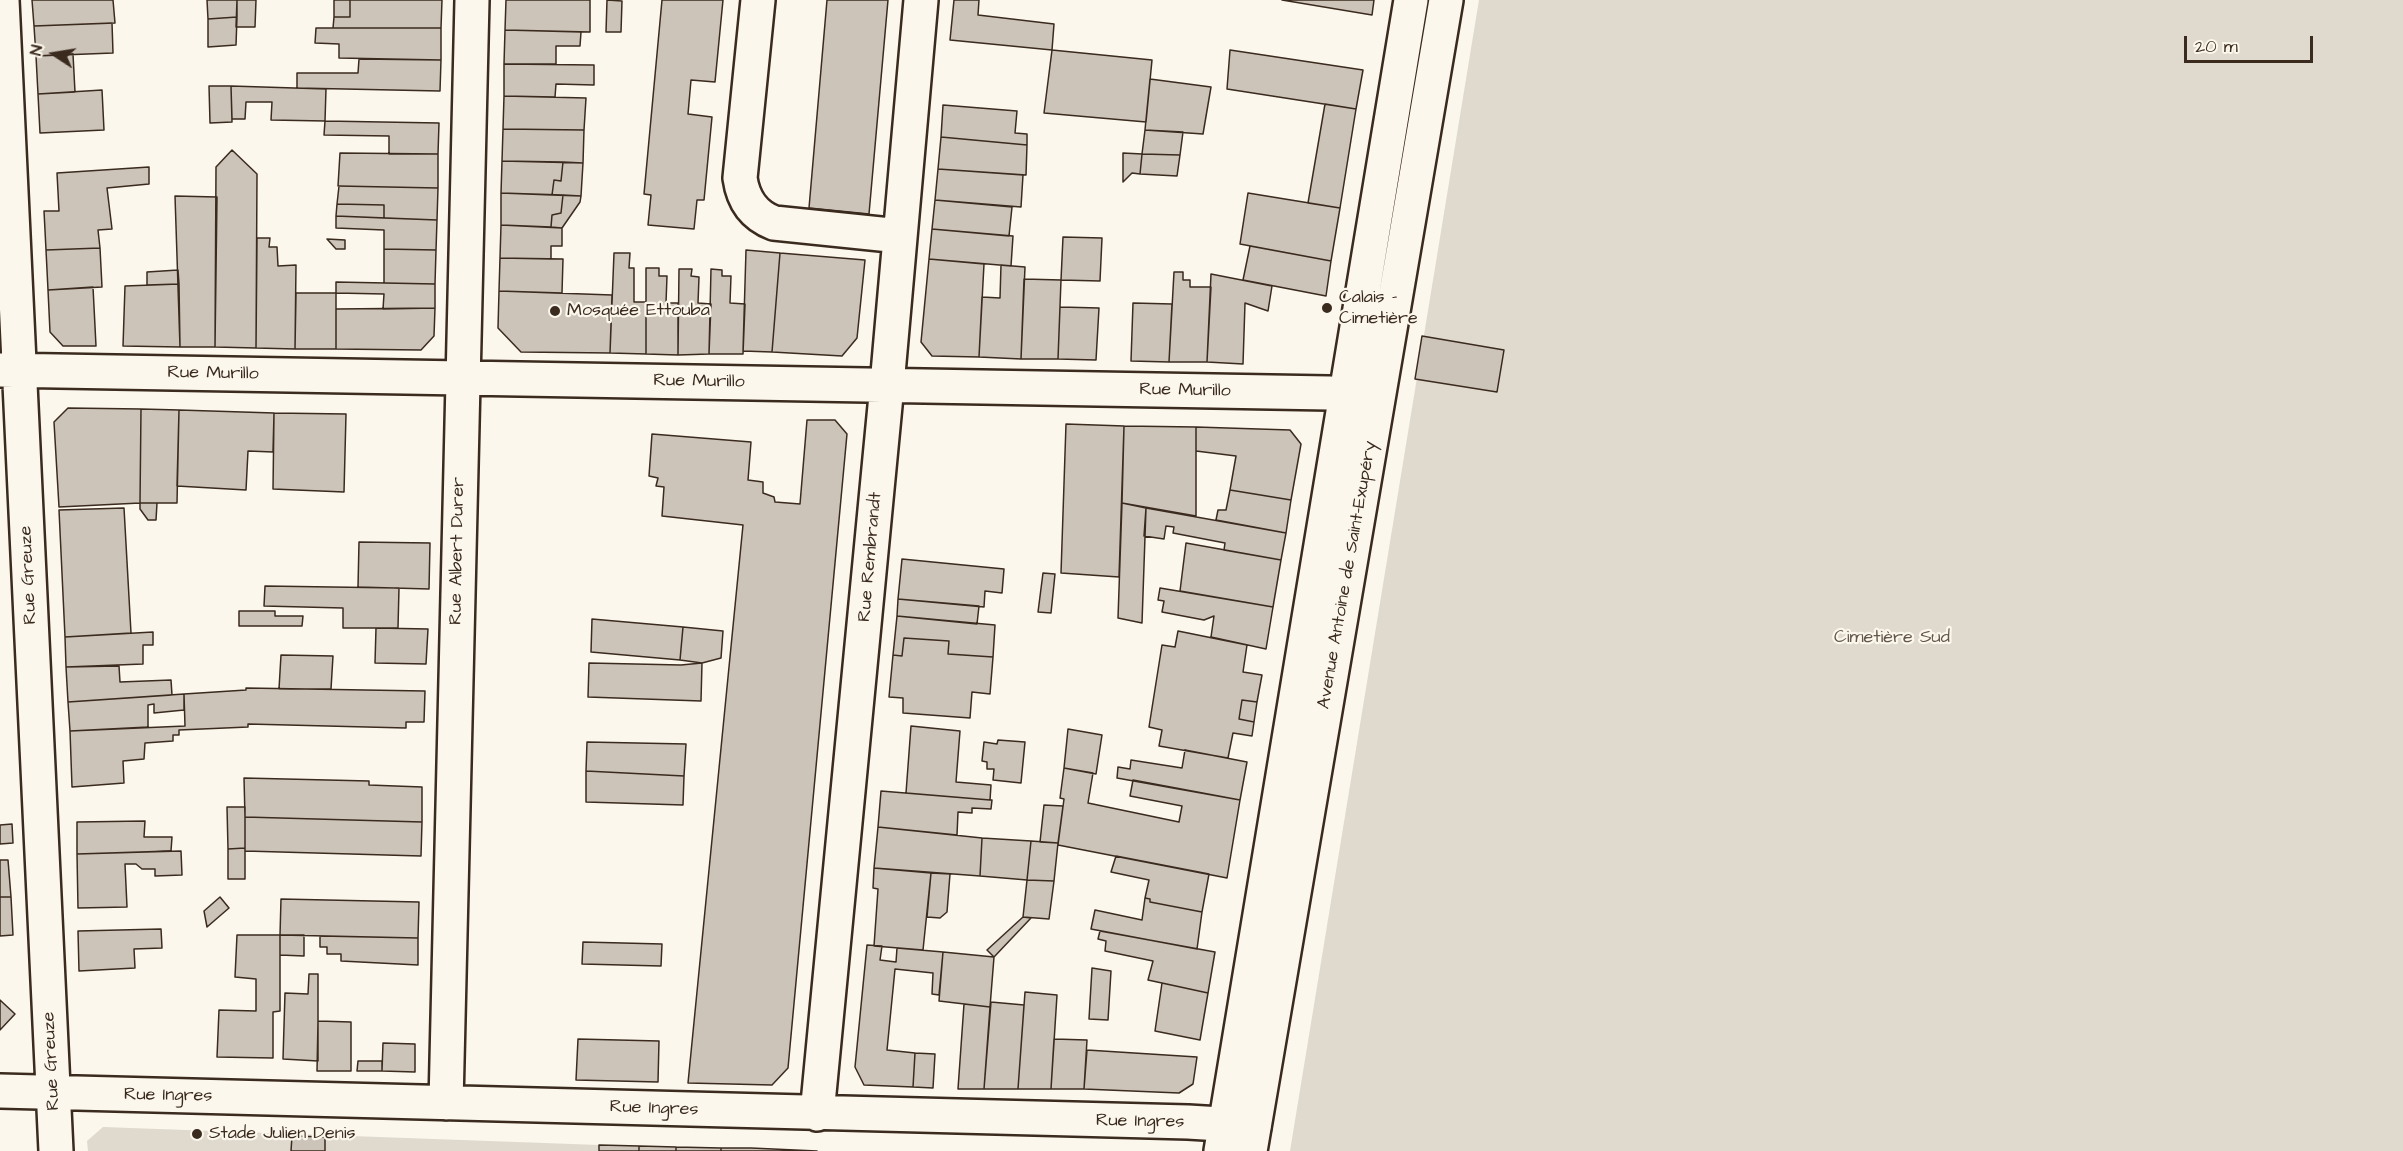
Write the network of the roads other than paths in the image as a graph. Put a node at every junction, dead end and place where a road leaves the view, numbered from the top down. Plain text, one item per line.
1 (2, 0) edge
2 (472, 0) edge
3 (758, 0) edge
4 (921, 0) edge
5 (1411, 0) edge
6 (1446, 0) edge
7 (900, 236) junction
8 (10, 371) edge
9 (462, 378) junction
10 (887, 385) junction
11 (1346, 394) junction
12 (1378, 397) junction
13 (0, 1091) edge
14 (53, 1093) junction
15 (446, 1103) junction
16 (817, 1114) junction
17 (1238, 1138) edge
18 (56, 1151) edge

1 - 8 street, Rue Greuze
2 - 9 street, Rue Albert Durer
3 - 7 street
4 - 7 street, Rue Rembrandt
5 - 11 street, Avenue Antoine de Saint-Exupéry
6 - 12 street, Avenue Antoine de Saint-Exupéry
7 - 10 street, Rue Rembrandt
8 - 9 street, Rue Murillo
8 - 14 street, Rue Greuze
9 - 10 street, Rue Murillo
9 - 15 street, Rue Albert Durer
10 - 11 street, Rue Murillo
10 - 16 street, Rue Rembrandt
11 - 12 street, Rue Murillo
11 - 17 street, Avenue Antoine de Saint-Exupéry
12 - 17 street, Avenue Antoine de Saint-Exupéry
13 - 14 street, Rue Ingres
14 - 15 street, Rue Ingres
14 - 18 street, Rue Greuze
15 - 16 street, Rue Ingres
16 - 17 street, Rue Ingres

